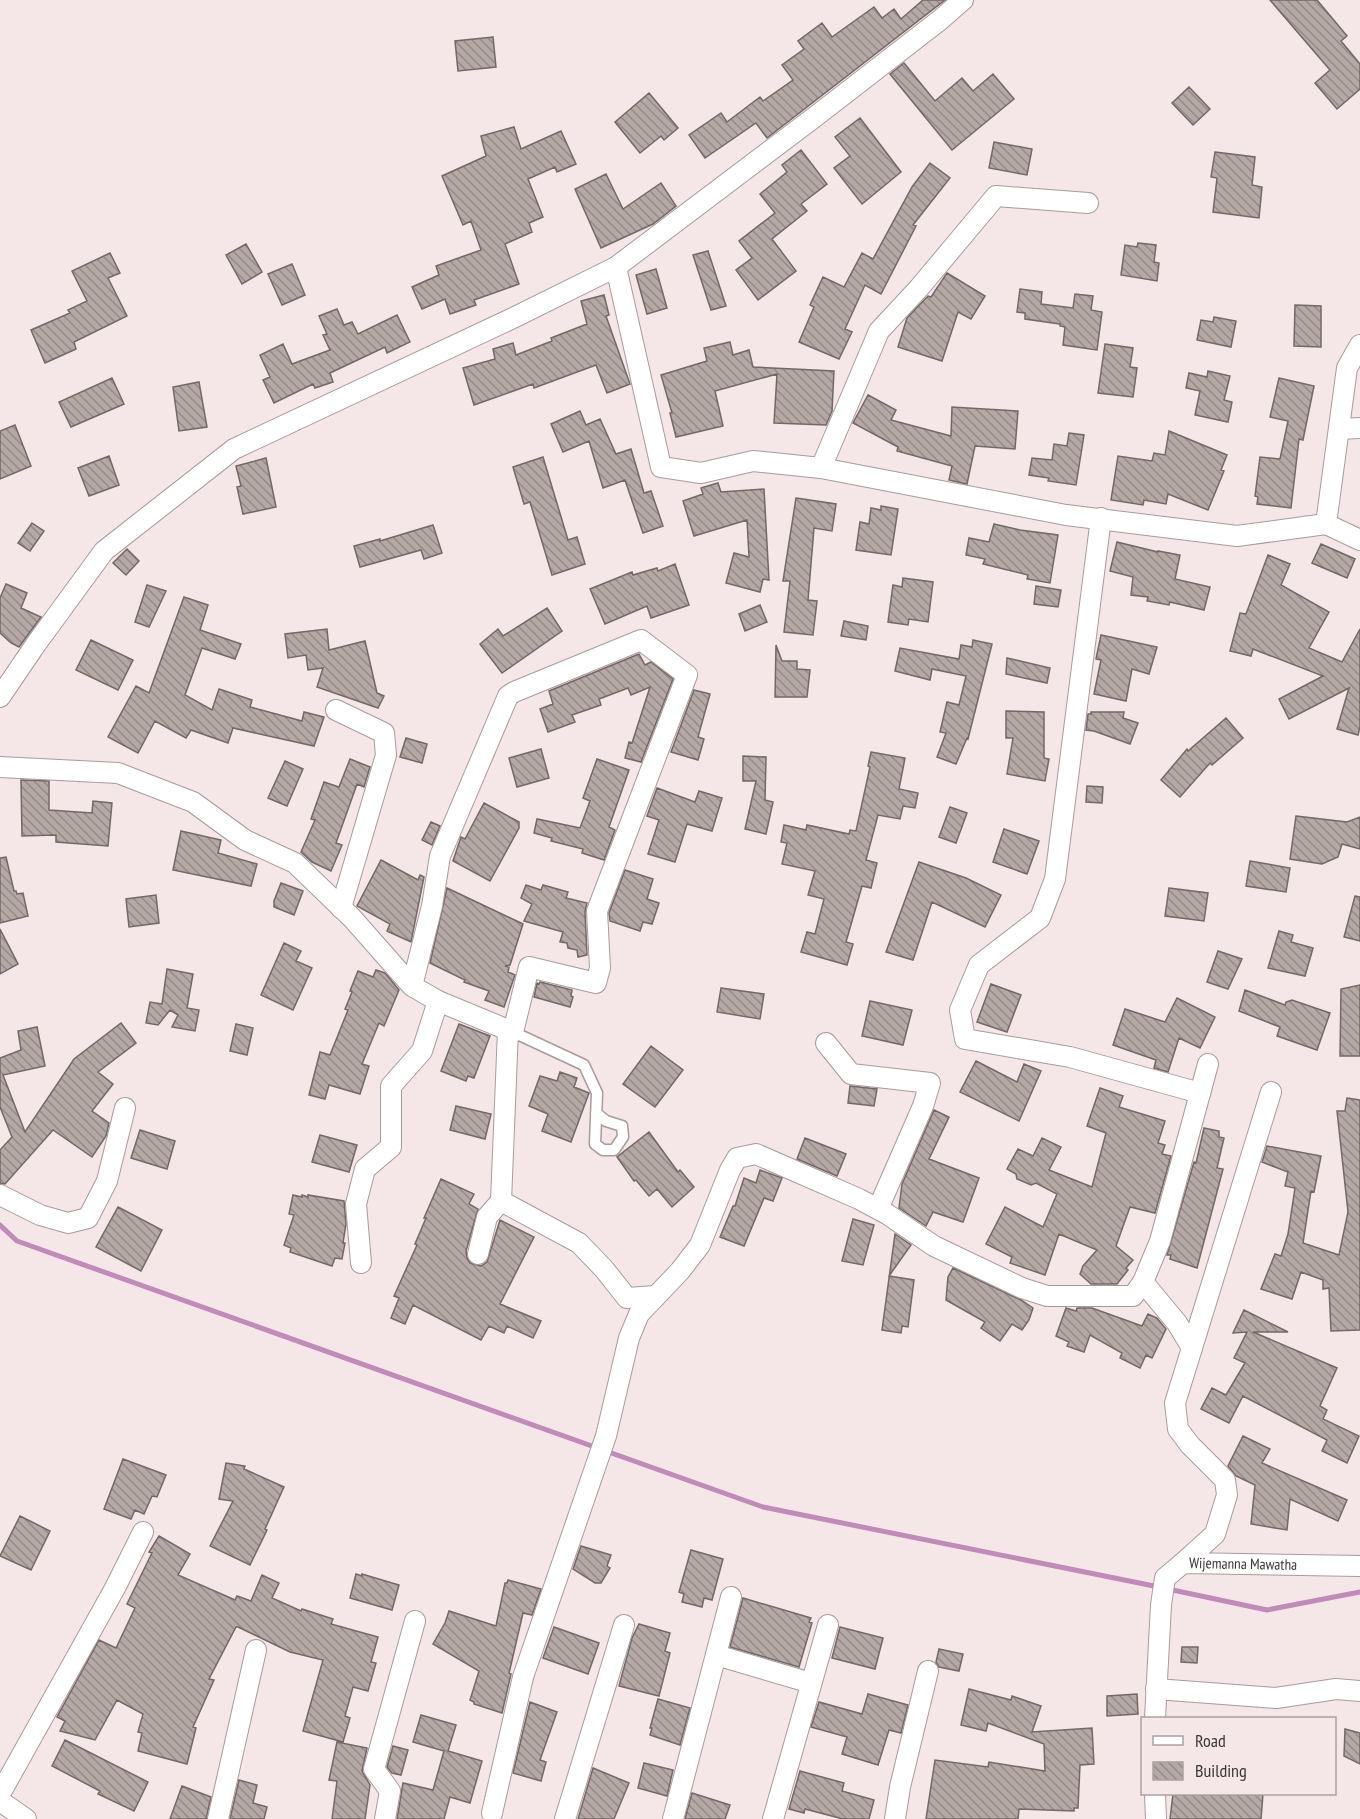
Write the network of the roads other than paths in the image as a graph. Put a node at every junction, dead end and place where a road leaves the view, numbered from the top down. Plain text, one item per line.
1 (963, 0) edge
2 (1089, 203) dead end
3 (616, 267) junction
4 (1360, 345) edge
5 (1360, 428) edge
6 (1340, 429) junction
7 (821, 468) junction
8 (1101, 518) junction
9 (1326, 524) junction
10 (1360, 540) edge
11 (0, 697) edge
12 (336, 710) dead end
13 (0, 767) edge
14 (341, 908) junction
15 (412, 986) junction
16 (438, 1001) junction
17 (511, 1031) junction
18 (826, 1043) dead end
19 (1208, 1064) dead end
20 (1271, 1092) dead end
21 (1200, 1093) junction
22 (125, 1108) dead end
23 (596, 1113) dead end
24 (0, 1195) edge
25 (501, 1201) junction
26 (878, 1209) junction
27 (478, 1254) dead end
28 (361, 1263) dead end
29 (1143, 1282) junction
30 (656, 1296) junction
31 (1192, 1348) junction
32 (143, 1532) dead end
33 (1183, 1563) junction
34 (1360, 1566) edge
35 (731, 1597) dead end
36 (415, 1622) dead end
37 (624, 1625) dead end
38 (828, 1625) dead end
39 (256, 1650) dead end
40 (716, 1655) junction
41 (928, 1671) dead end
42 (811, 1683) junction
43 (1156, 1689) junction
44 (1360, 1691) edge
45 (1155, 1717) edge
46 (0, 1794) edge
47 (1155, 1795) edge
48 (0, 1801) edge
49 (492, 1813) dead end
50 (26, 1819) edge
51 (218, 1819) edge
52 (385, 1819) edge
53 (565, 1819) edge
54 (673, 1819) edge
55 (773, 1819) edge
56 (895, 1819) edge
57 (1156, 1819) edge

1 - 3 street
2 - 7 street
3 - 7 street
3 - 11 street
4 - 6 street
5 - 6 street
6 - 9 street
7 - 8 street
8 - 9 street
8 - 21 street
9 - 10 street
12 - 14 street
13 - 14 street
14 - 15 street
15 - 16 street
15 - 17 street
16 - 17 street
16 - 28 street
17 - 23 lane
17 - 25 street
18 - 26 street
19 - 21 street
20 - 31 street
21 - 29 street
22 - 24 street
25 - 27 street
25 - 30 street
26 - 29 street
26 - 30 street
29 - 31 street
30 - 49 street
31 - 33 street
32 - 46 street
33 - 34 street, Wijemanna Mawatha
33 - 43 street, Wijemanna Mawatha
35 - 40 street
36 - 52 street
37 - 53 street
38 - 42 street
39 - 51 street
40 - 42 street
40 - 54 street
41 - 56 street
42 - 55 street
43 - 44 street
43 - 45 street, Wijemanna Mawatha
47 - 57 street
48 - 50 street

